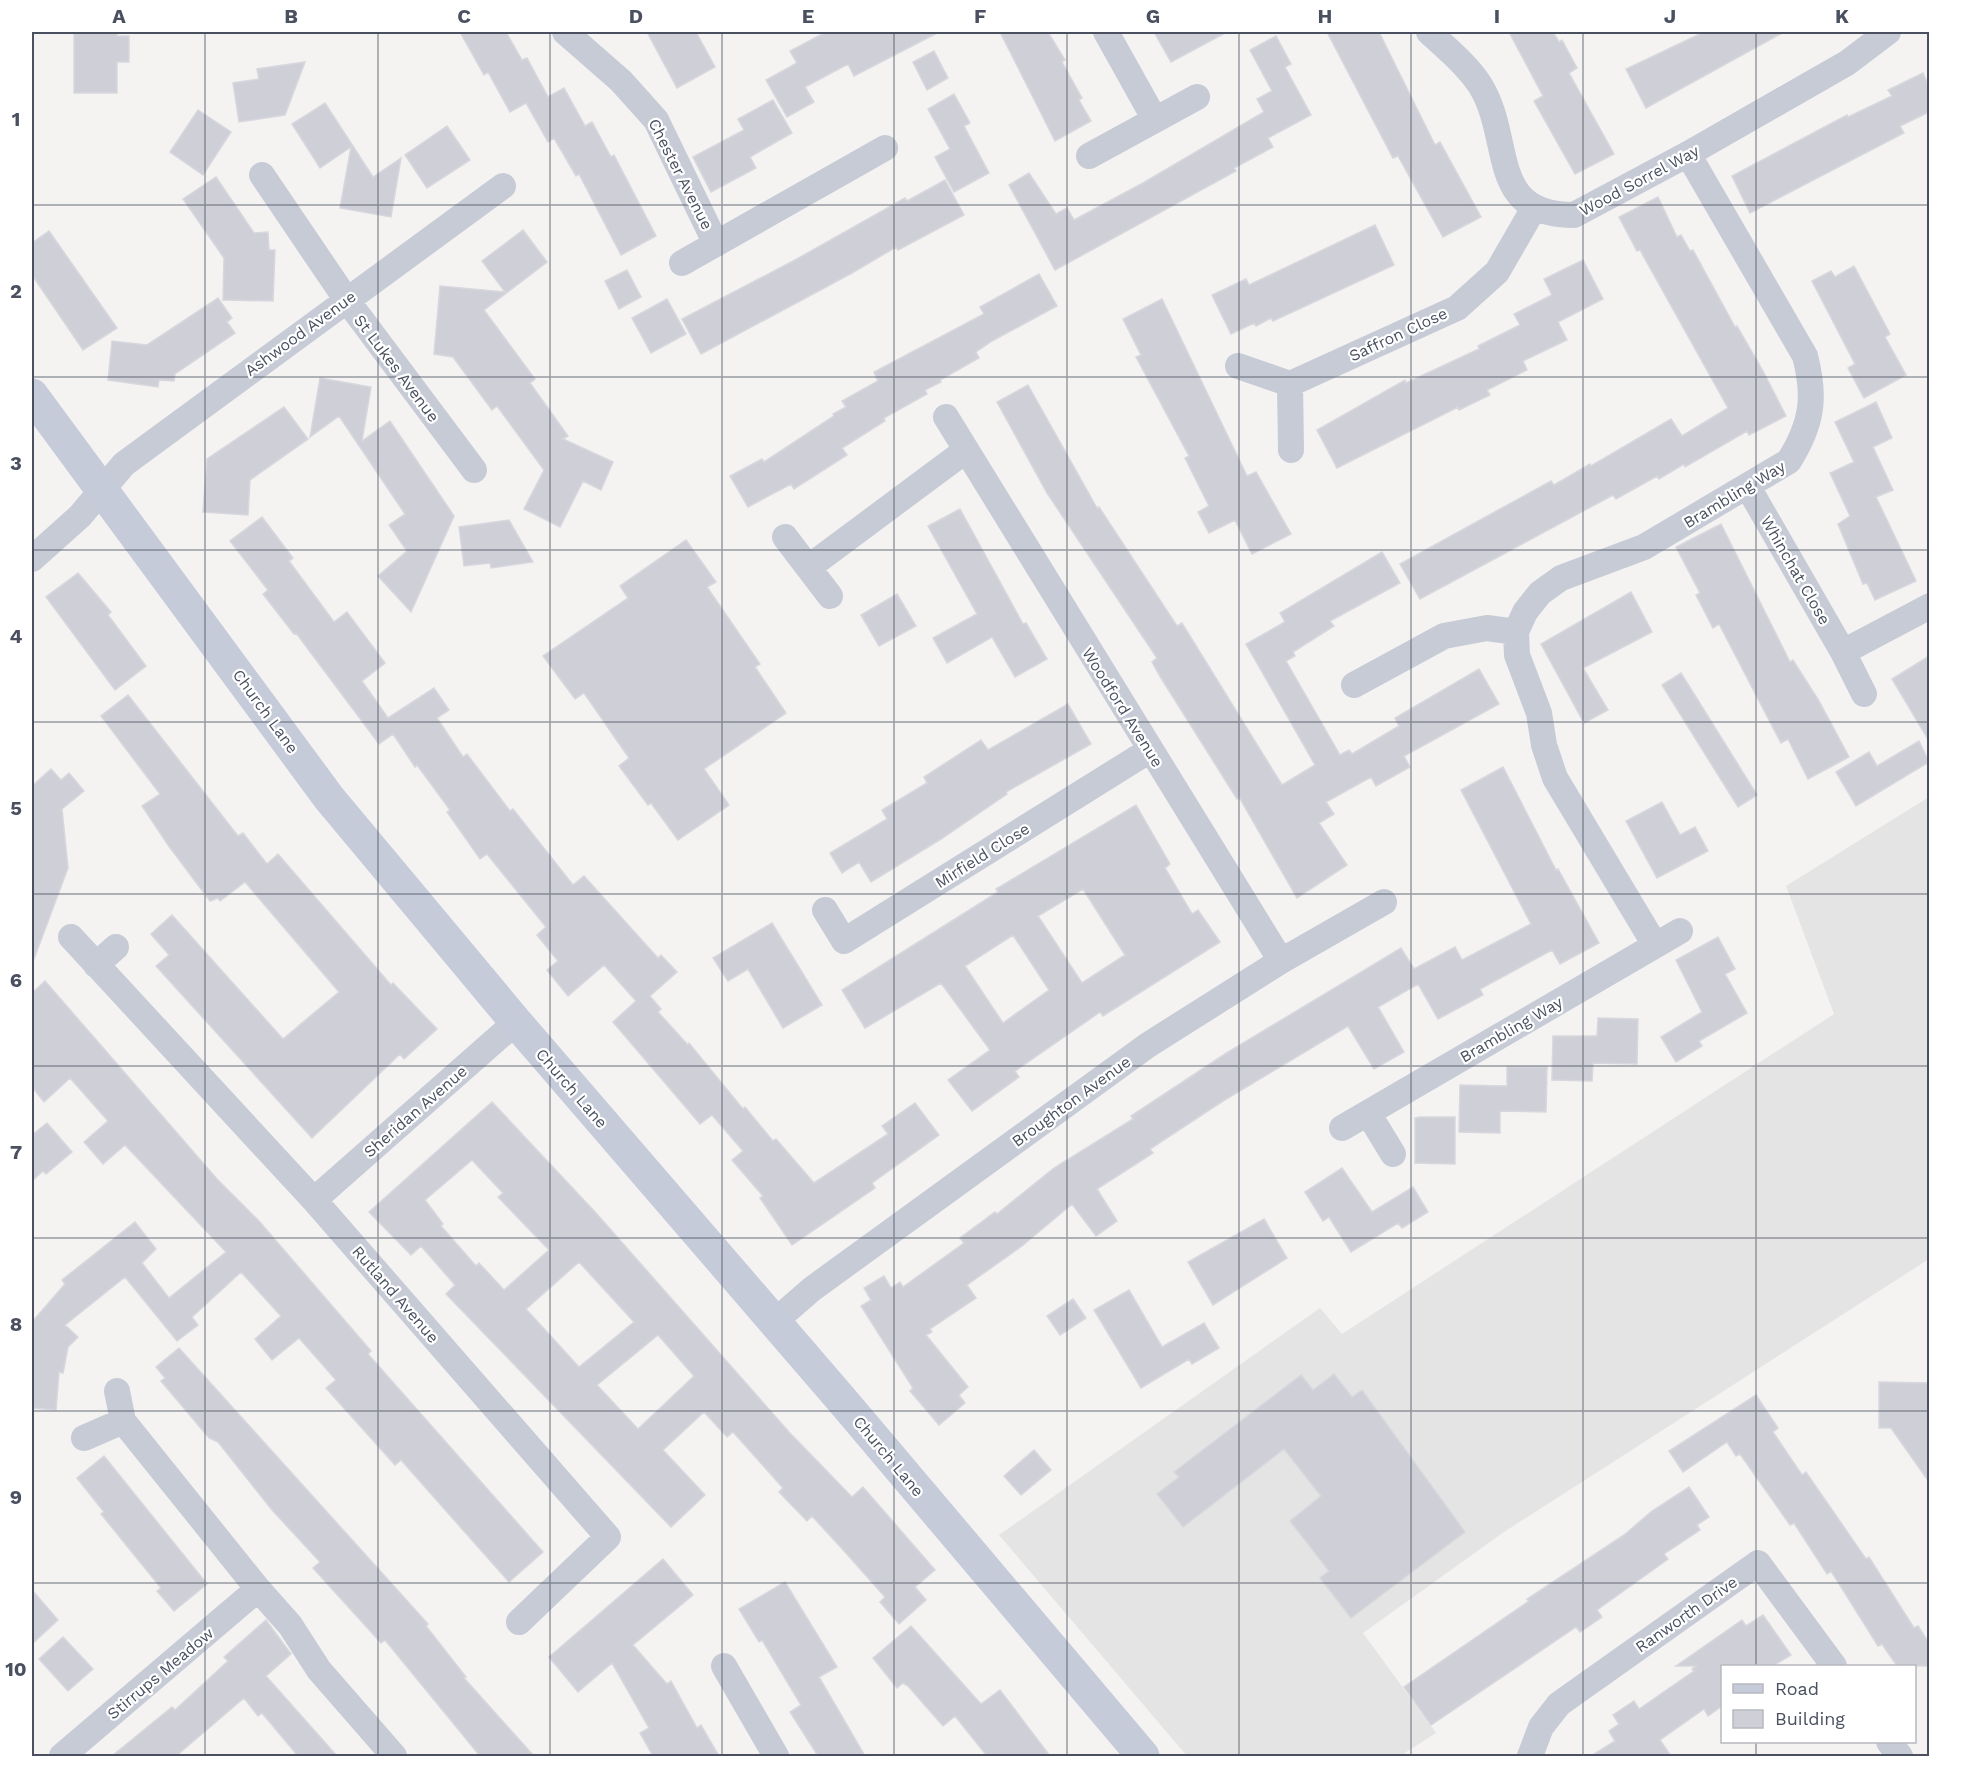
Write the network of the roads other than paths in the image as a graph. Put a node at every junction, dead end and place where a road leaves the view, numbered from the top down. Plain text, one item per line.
1 (565, 32) edge
2 (1106, 32) edge
3 (1429, 32) edge
4 (1887, 32) edge
5 (1197, 97) dead end
6 (1154, 118) junction
7 (885, 148) dead end
8 (1688, 154) junction
9 (1089, 156) dead end
10 (262, 175) dead end
11 (503, 186) dead end
12 (1534, 208) junction
13 (716, 244) junction
14 (682, 262) dead end
15 (345, 299) junction
16 (1238, 366) dead end
17 (1290, 384) junction
18 (32, 395) edge
19 (946, 417) dead end
20 (1291, 450) dead end
21 (965, 451) junction
22 (474, 470) dead end
23 (101, 487) junction
24 (1748, 487) junction
25 (785, 537) dead end
26 (32, 559) edge
27 (809, 567) junction
28 (830, 596) dead end
29 (1929, 606) edge
30 (1516, 632) junction
31 (1844, 652) junction
32 (1354, 685) dead end
33 (1864, 694) dead end
34 (1150, 750) junction
35 (1384, 902) dead end
36 (825, 910) dead end
37 (1680, 931) dead end
38 (71, 937) dead end
39 (1654, 945) junction
40 (116, 947) dead end
41 (1281, 961) junction
42 (96, 965) junction
43 (516, 1022) junction
44 (1368, 1113) junction
45 (1342, 1128) dead end
46 (1393, 1154) dead end
47 (314, 1200) junction
48 (774, 1322) junction
49 (117, 1391) dead end
50 (123, 1421) junction
51 (84, 1438) dead end
52 (258, 1589) junction
53 (519, 1622) dead end
54 (1833, 1665) edge
55 (724, 1666) dead end
56 (1889, 1743) edge
57 (1134, 1754) edge
58 (62, 1756) edge
59 (394, 1756) edge
60 (776, 1756) edge
61 (1530, 1756) edge
62 (1899, 1756) edge

1 - 13 street, Chester Avenue
2 - 6 street
3 - 12 street
4 - 8 street, Wood Sorrel Way
5 - 6 street
6 - 9 street
7 - 13 street, Chester Avenue
8 - 12 street, Wood Sorrel Way
8 - 24 street, Brambling Way
10 - 15 street, St Lukes Avenue
11 - 15 street, Ashwood Avenue
12 - 17 street, Saffron Close
13 - 14 street, Chester Avenue
15 - 22 street, St Lukes Avenue
15 - 23 street, Ashwood Avenue
16 - 17 street
17 - 20 street
18 - 23 main road, Church Lane
19 - 21 street, Woodford Avenue
21 - 27 street
21 - 34 street, Woodford Avenue
23 - 26 street, Ashwood Avenue
23 - 43 main road, Church Lane
24 - 30 street, Brambling Way
24 - 31 street, Whinchat Close
25 - 27 street
27 - 28 street
29 - 31 street
30 - 32 street
30 - 39 street
31 - 33 street, Whinchat Close
34 - 36 street, Mirfield Close
34 - 41 street, Woodford Avenue
35 - 41 street, Broughton Avenue
37 - 39 street, Brambling Way
38 - 42 street, Rutland Avenue
39 - 44 street, Brambling Way
40 - 42 street
41 - 48 street, Broughton Avenue
42 - 47 street, Rutland Avenue
43 - 47 street, Sheridan Avenue
43 - 48 main road, Church Lane
44 - 45 street, Brambling Way
44 - 46 street
47 - 53 street, Rutland Avenue
48 - 57 main road, Church Lane
49 - 50 street
50 - 51 street
50 - 52 street
52 - 58 street, Stirrups Meadow
52 - 59 street
54 - 61 street, Ranworth Drive
55 - 60 street
56 - 62 street

